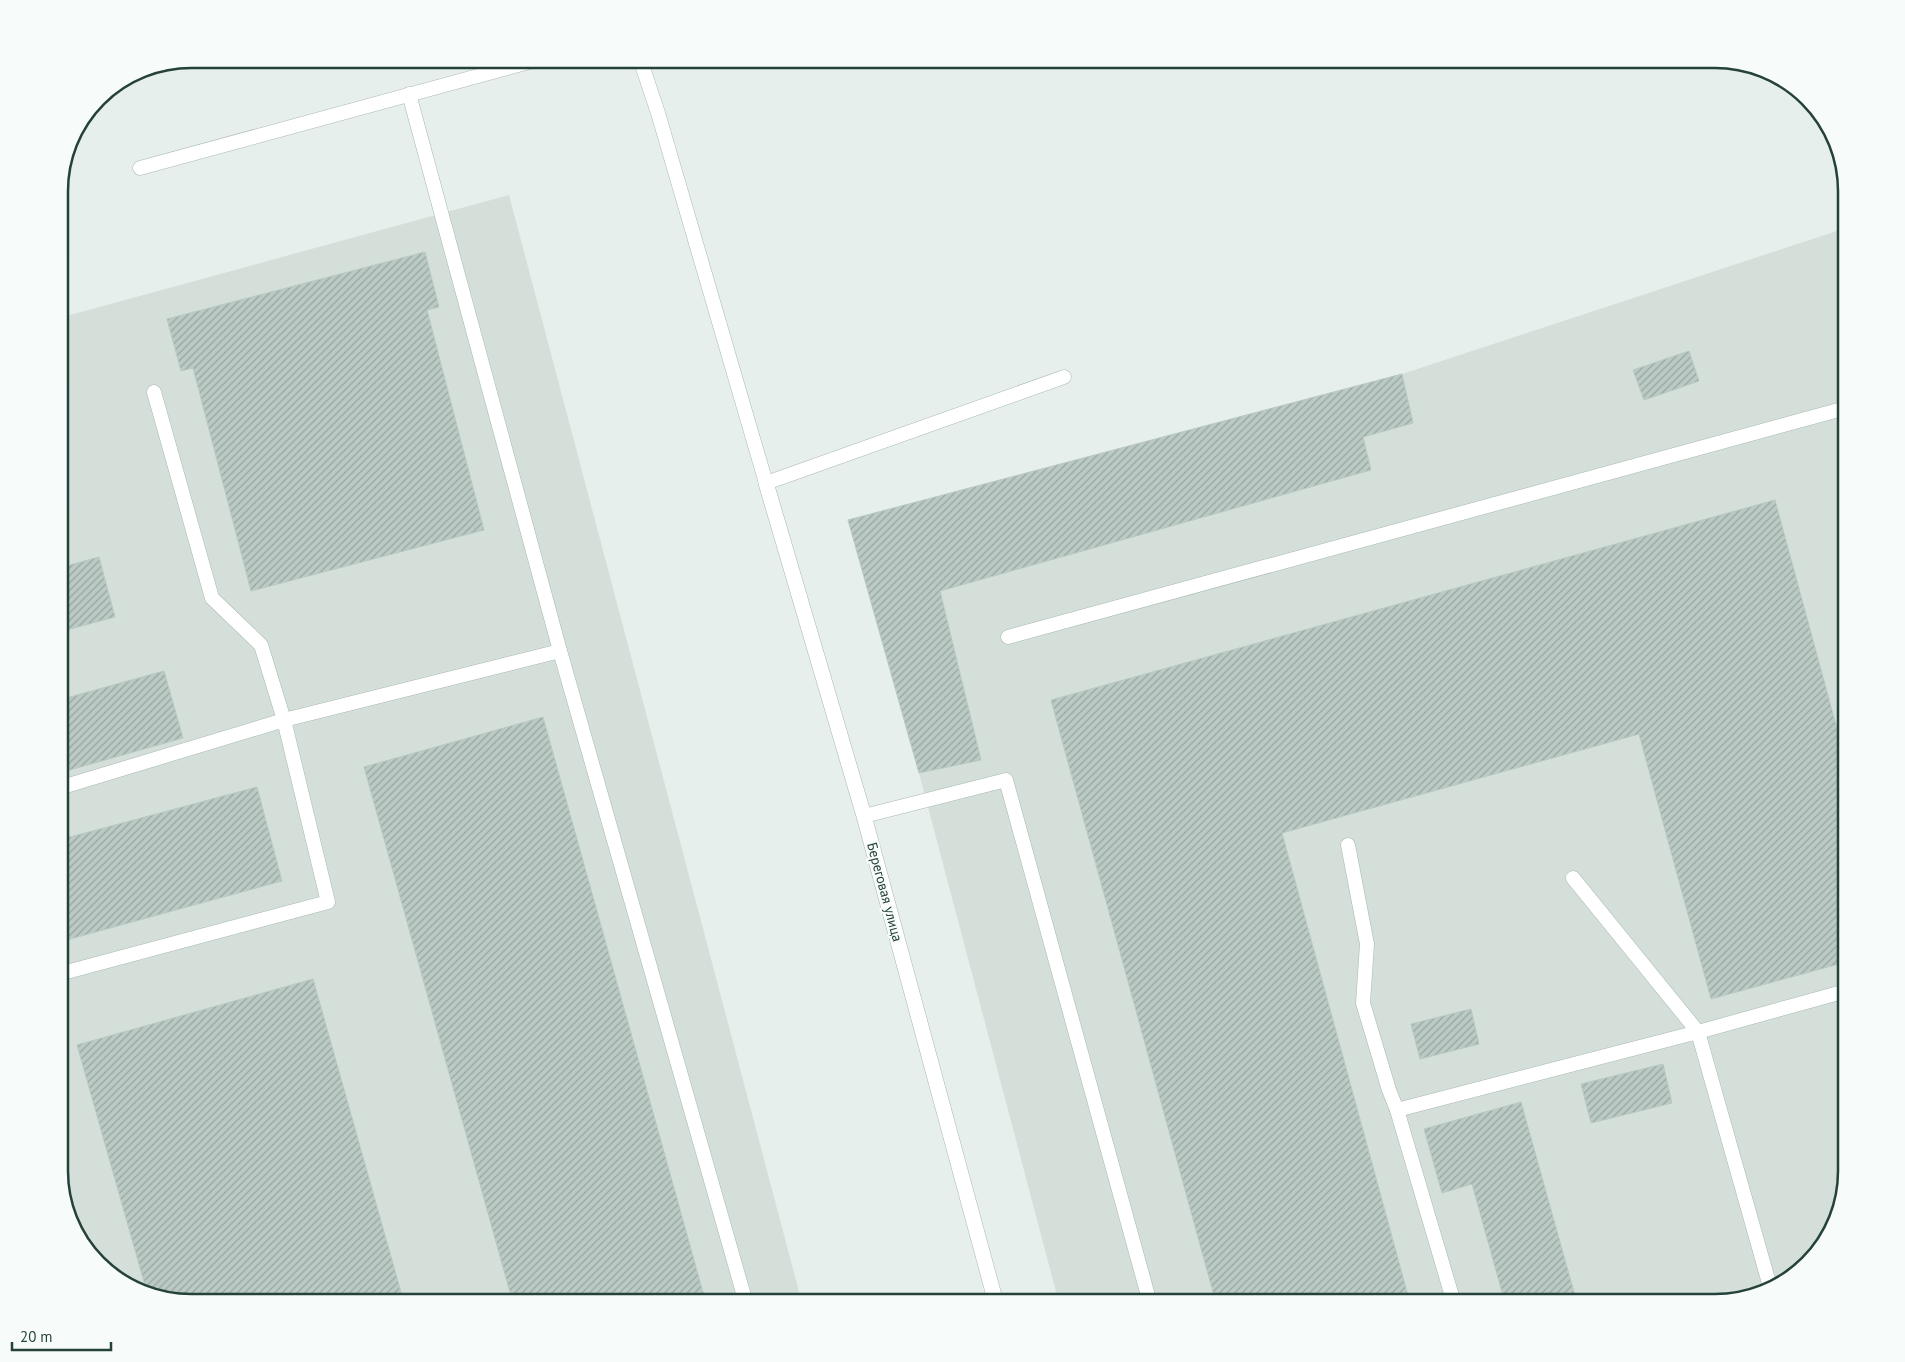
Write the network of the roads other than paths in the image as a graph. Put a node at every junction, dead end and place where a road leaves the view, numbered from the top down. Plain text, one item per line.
1 (506, 68) edge
2 (643, 68) edge
3 (409, 94) junction
4 (140, 168) dead end
5 (1064, 377) dead end
6 (154, 392) dead end
7 (1838, 410) edge
8 (766, 483) junction
9 (1008, 637) dead end
10 (560, 651) junction
11 (284, 720) junction
12 (68, 785) edge
13 (864, 816) junction
14 (1348, 846) dead end
15 (1573, 878) dead end
16 (68, 972) edge
17 (1838, 993) edge
18 (1698, 1032) junction
19 (1398, 1110) junction
20 (1769, 1282) edge
21 (743, 1294) edge
22 (994, 1294) edge
23 (1148, 1294) edge
24 (1451, 1294) edge

1 - 3 lane
2 - 8 lane
3 - 4 lane
3 - 10 lane
5 - 8 lane
6 - 11 lane
7 - 9 lane
8 - 13 street, Береговая улица
10 - 11 lane
10 - 21 lane
11 - 12 lane
11 - 16 lane
13 - 22 street, Береговая улица
13 - 23 lane
14 - 19 lane
15 - 18 lane
17 - 18 lane
18 - 19 lane
18 - 20 lane
19 - 24 lane

